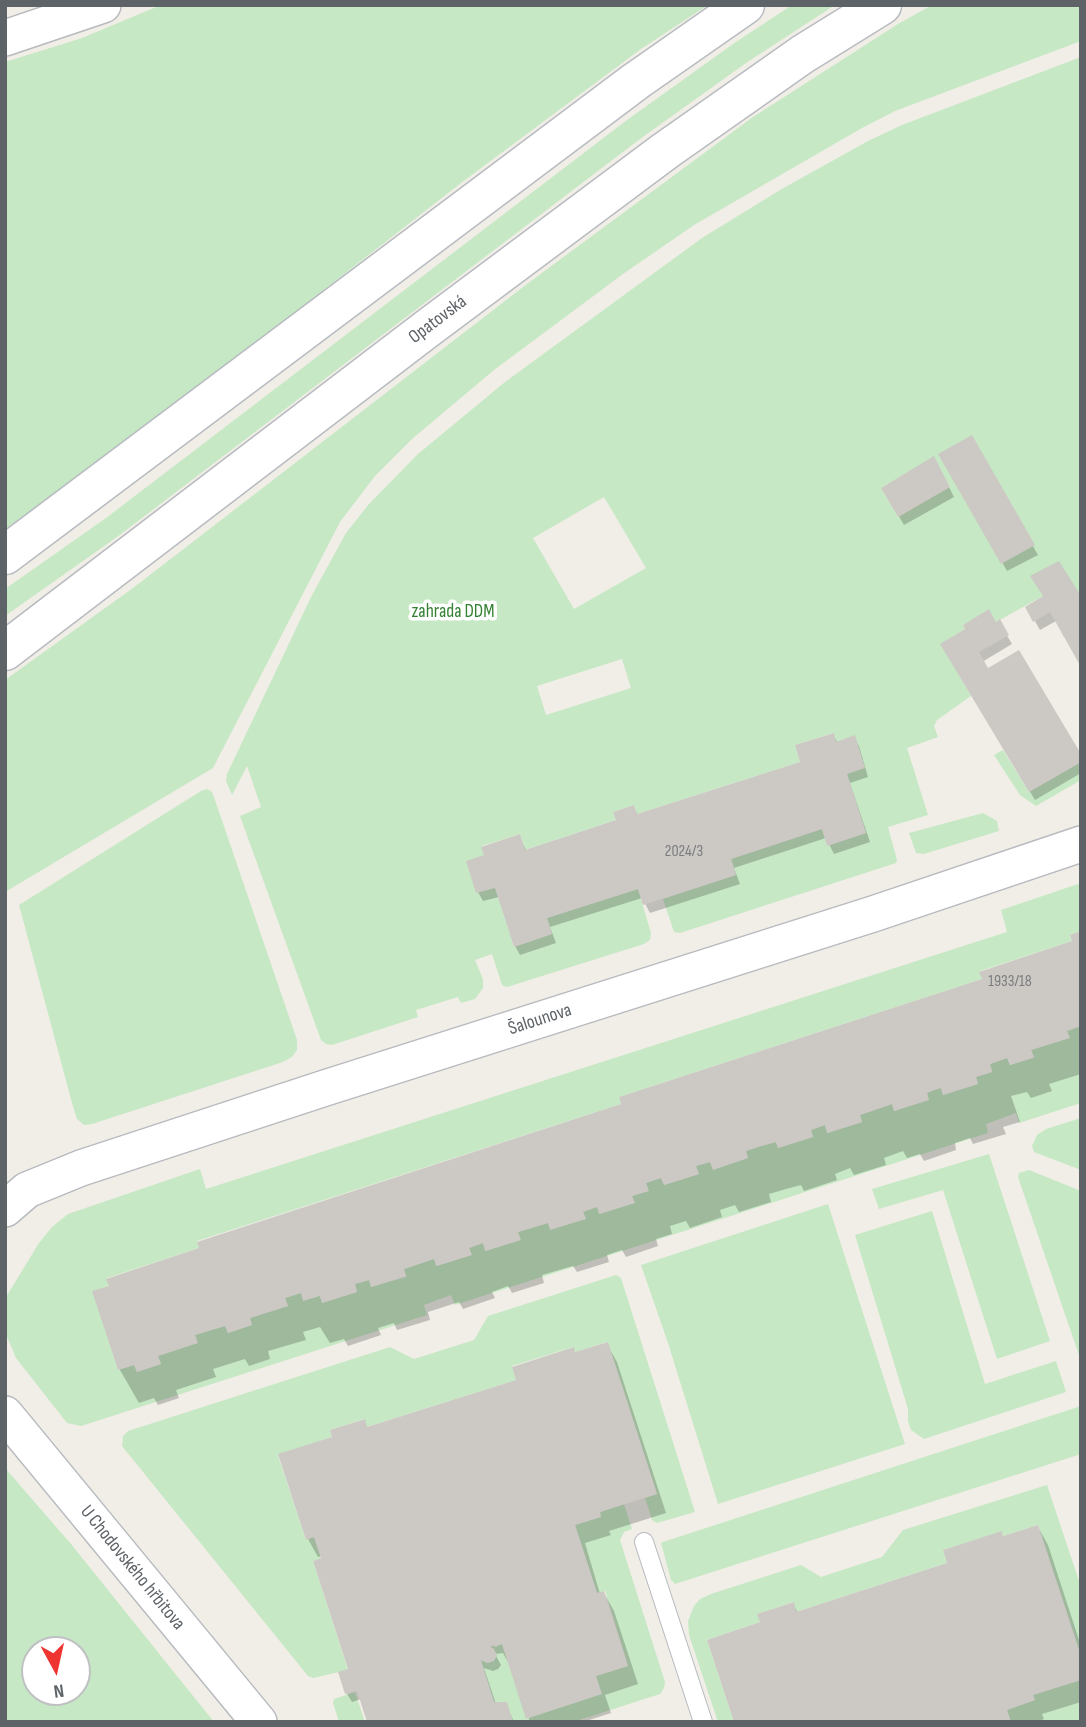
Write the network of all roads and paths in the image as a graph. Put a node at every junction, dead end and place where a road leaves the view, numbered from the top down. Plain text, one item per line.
1 (103, 5) edge
2 (745, 5) edge
3 (882, 5) edge
4 (5, 38) edge
5 (5, 555) edge
6 (5, 650) edge
7 (1081, 844) edge
8 (5, 1209) edge
9 (5, 1414) edge
10 (644, 1542) dead end
11 (259, 1722) edge
12 (703, 1722) edge

1 - 4 street
2 - 5 main road
3 - 6 main road, Opatovská
7 - 8 street, Šalounova
9 - 11 street, U Chodovského hřbitova
10 - 12 lane

